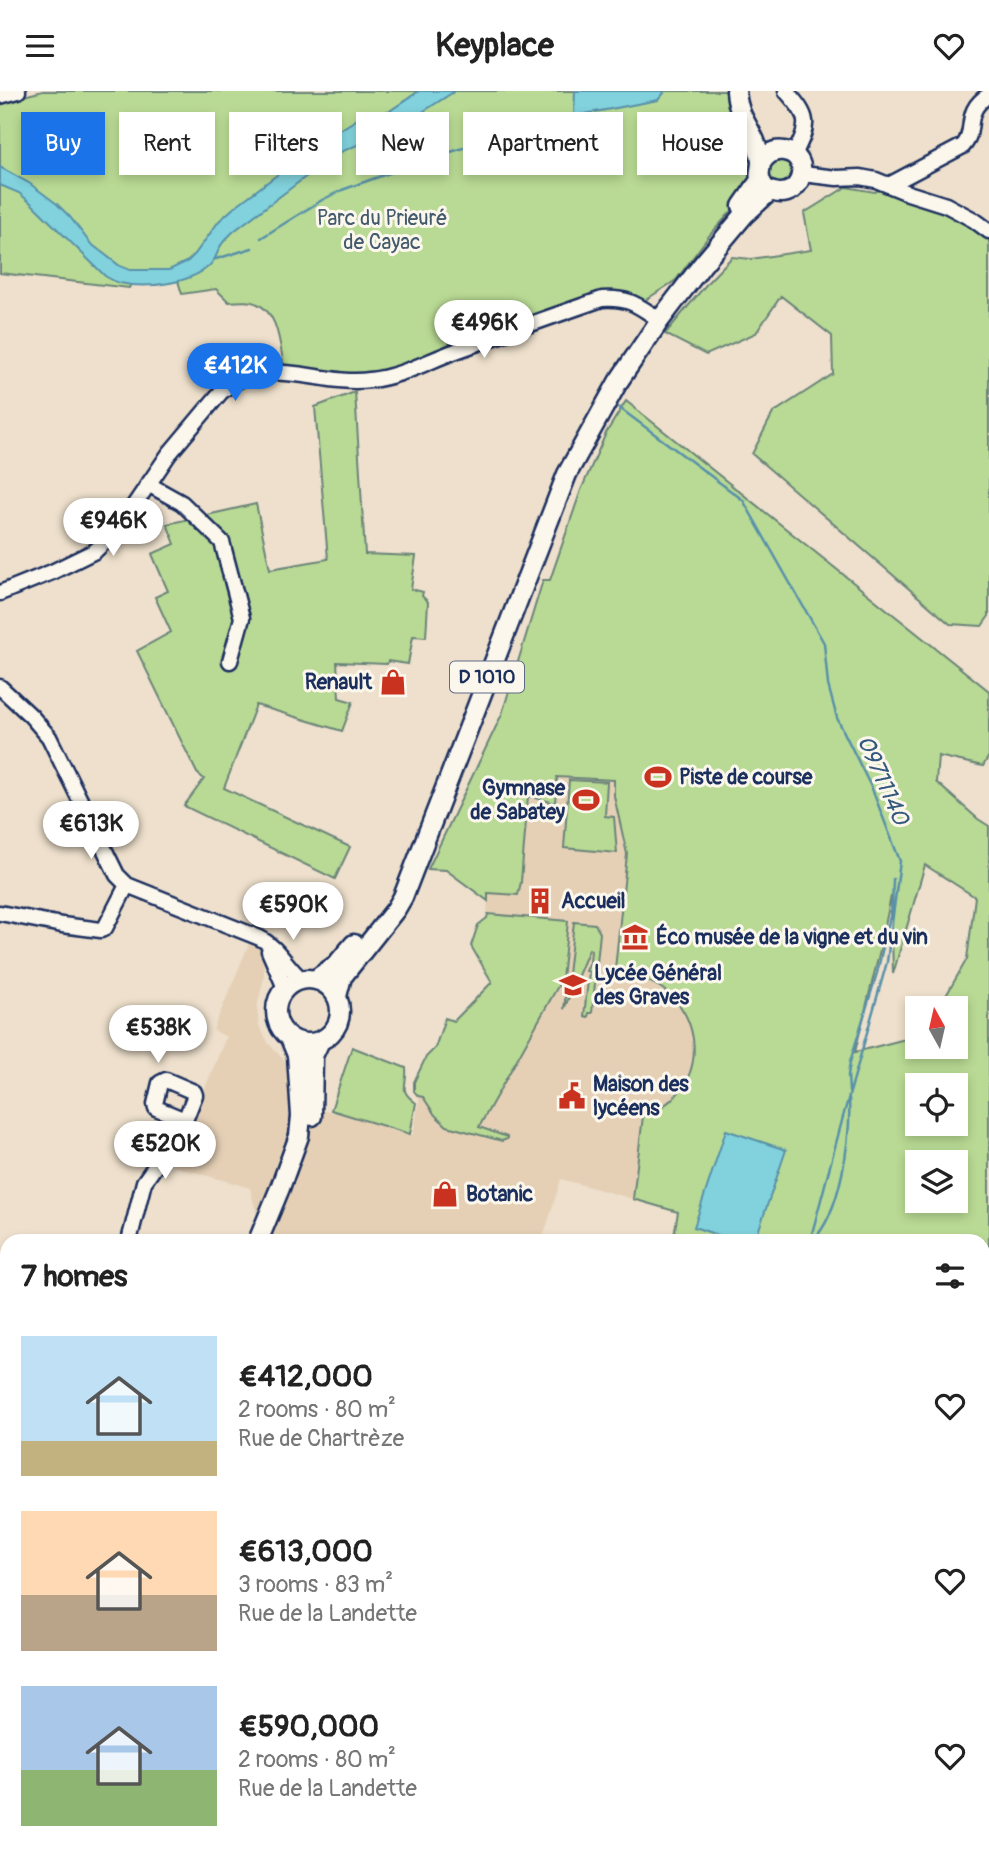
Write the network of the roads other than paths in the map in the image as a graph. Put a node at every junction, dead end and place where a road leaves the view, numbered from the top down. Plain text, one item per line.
1 (18, 91) edge
2 (736, 91) edge
3 (786, 91) edge
4 (989, 95) edge
5 (0, 96) edge
6 (794, 155) junction
7 (766, 171) junction
8 (802, 174) junction
9 (889, 185) junction
10 (989, 231) edge
11 (656, 318) junction
12 (148, 484) junction
13 (0, 593) edge
14 (230, 661) dead end
15 (0, 687) edge
16 (409, 881) junction
17 (127, 885) junction
18 (0, 913) edge
19 (301, 982) junction
20 (337, 996) junction
21 (290, 1038) junction
22 (320, 1041) junction
23 (185, 1120) dead end
24 (131, 1234) edge
25 (263, 1234) edge
26 (271, 1234) edge

1 - 5 street
2 - 7 main road
3 - 6 street
4 - 9 street
6 - 7 main road
6 - 8 main road
7 - 8 main road
7 - 11 main road, D 1010
8 - 9 street
9 - 10 street
11 - 12 street
11 - 16 main road, D 1010
12 - 13 street
12 - 14 street
15 - 17 street
16 - 19 main road, D 1010
16 - 20 main road, D 1010
17 - 18 street
17 - 19 street
19 - 20 main road
19 - 21 main road
20 - 22 main road
21 - 22 main road
21 - 25 main road
22 - 26 main road
23 - 24 street

